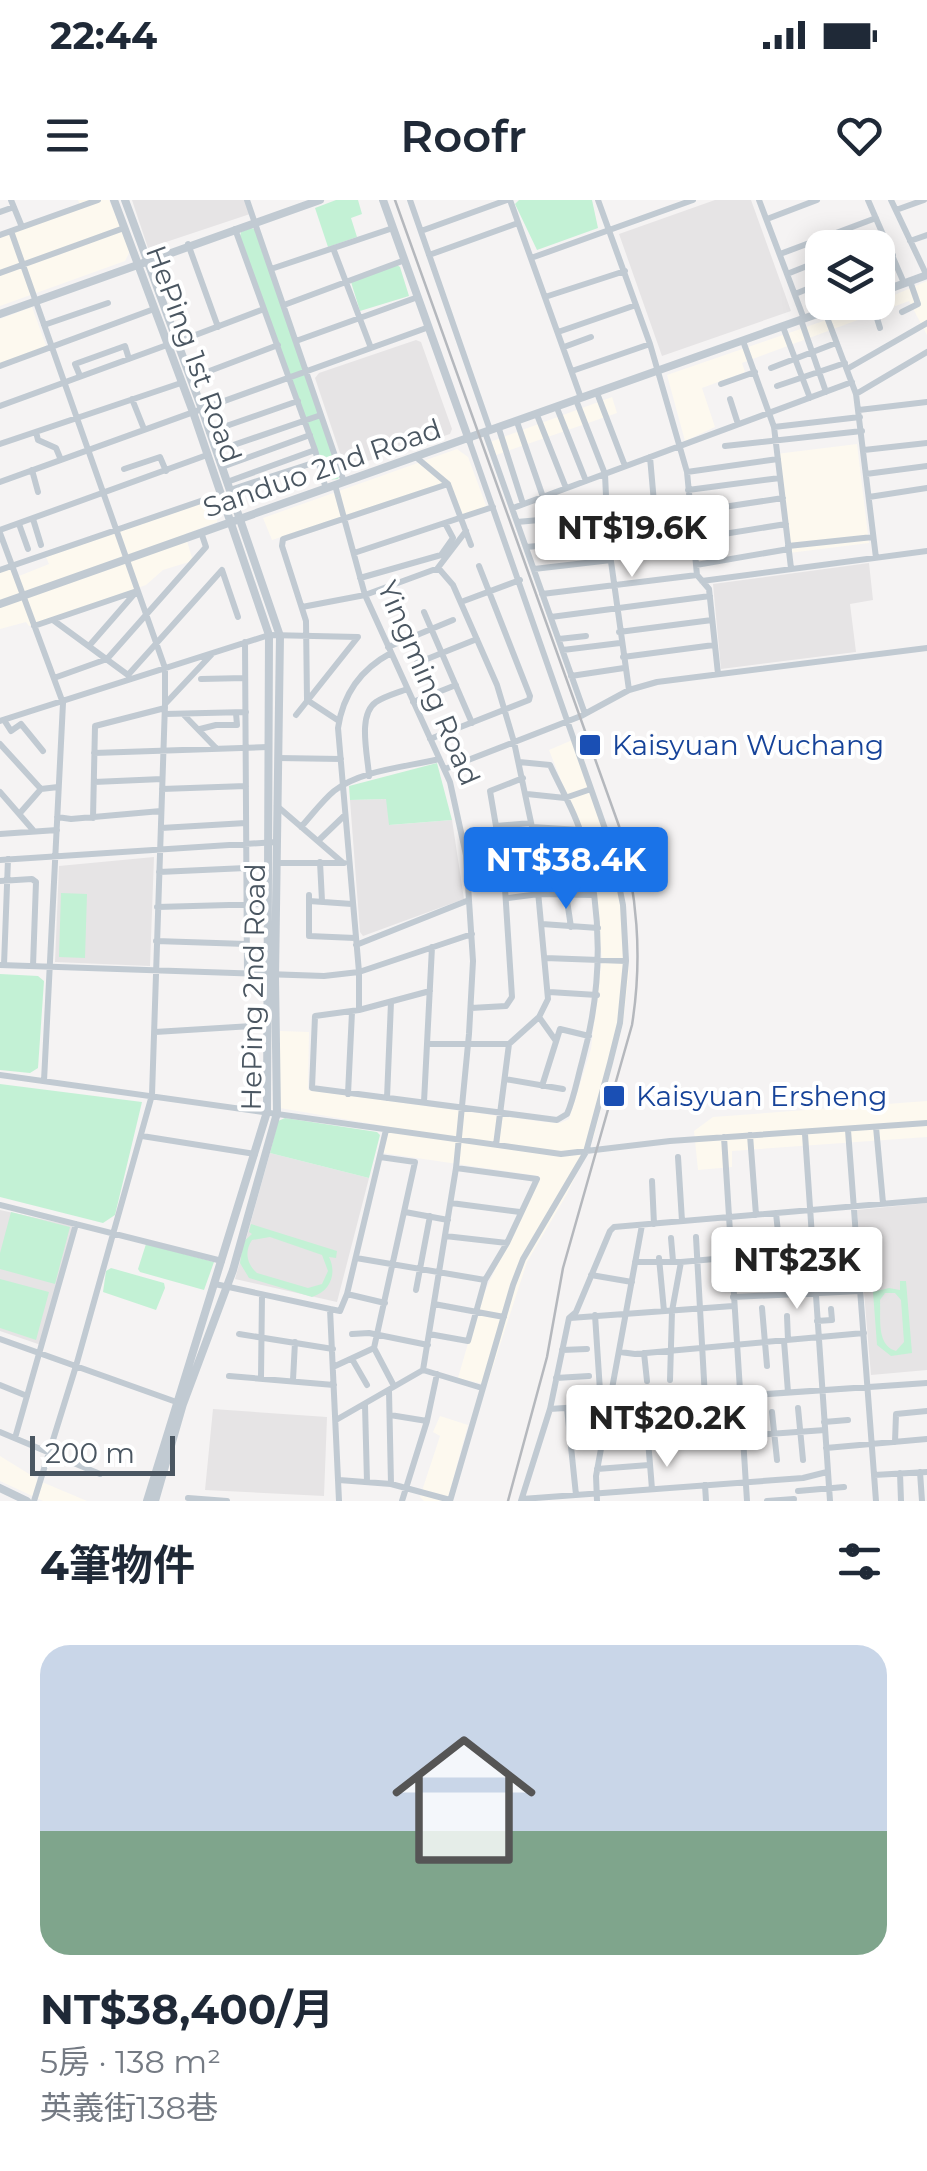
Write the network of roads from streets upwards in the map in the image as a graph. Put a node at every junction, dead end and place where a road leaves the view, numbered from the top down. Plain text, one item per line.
1 (98, 200) edge
2 (114, 200) edge
3 (125, 200) edge
4 (248, 200) edge
5 (320, 200) edge
6 (384, 200) edge
7 (508, 200) edge
8 (598, 200) edge
9 (694, 200) edge
10 (759, 200) edge
11 (818, 200) edge
12 (868, 200) edge
13 (892, 200) edge
14 (924, 200) edge
15 (413, 201) edge
16 (13, 204) edge
17 (76, 204) edge
18 (896, 210) junction
19 (0, 212) edge
20 (876, 218) junction
21 (766, 219) junction
22 (255, 222) junction
23 (518, 223) junction
24 (22, 227) junction
25 (124, 228) junction
26 (234, 228) junction
27 (393, 228) junction
28 (610, 230) junction
29 (882, 230) edge
30 (11, 231) junction
31 (421, 231) junction
32 (927, 234) edge
33 (0, 235) edge
34 (910, 241) junction
35 (188, 244) junction
36 (333, 248) junction
37 (780, 254) junction
38 (429, 255) junction
39 (532, 258) junction
40 (404, 260) junction
41 (895, 260) edge
42 (143, 264) junction
43 (23, 265) junction
44 (805, 267) edge
45 (271, 270) junction
46 (625, 271) junction
47 (0, 273) edge
48 (787, 274) junction
49 (927, 276) edge
50 (346, 282) junction
51 (907, 282) junction
52 (895, 287) edge
53 (805, 290) edge
54 (795, 294) junction
55 (418, 297) junction
56 (546, 297) junction
57 (36, 301) junction
58 (108, 303) dead end
59 (284, 305) junction
60 (636, 305) junction
61 (154, 310) junction
62 (264, 310) junction
63 (902, 312) dead end
64 (0, 314) edge
65 (360, 318) junction
66 (803, 320) junction
67 (828, 320) edge
68 (878, 320) edge
69 (927, 323) edge
70 (44, 326) junction
71 (429, 326) junction
72 (218, 327) junction
73 (783, 327) junction
74 (880, 328) dead end
75 (558, 332) junction
76 (591, 337) dead end
77 (296, 341) junction
78 (743, 341) junction
79 (178, 342) junction
80 (836, 343) junction
81 (650, 344) junction
82 (167, 345) junction
83 (278, 345) junction
84 (52, 347) junction
85 (564, 347) junction
86 (371, 348) junction
87 (927, 352) edge
88 (812, 353) junction
89 (129, 359) junction
90 (796, 360) junction
91 (0, 366) edge
92 (846, 366) junction
93 (771, 368) dead end
94 (572, 370) junction
95 (658, 370) junction
96 (306, 371) junction
97 (755, 372) junction
98 (820, 373) junction
99 (80, 376) junction
100 (289, 377) junction
101 (803, 378) junction
102 (186, 380) junction
103 (64, 382) junction
104 (852, 382) junction
105 (721, 384) dead end
106 (777, 386) dead end
107 (826, 392) junction
108 (597, 393) junction
109 (856, 394) junction
110 (810, 398) junction
111 (132, 399) junction
112 (579, 399) junction
113 (730, 399) dead end
114 (298, 401) junction
115 (927, 402) edge
116 (0, 406) edge
117 (557, 408) junction
118 (197, 410) junction
119 (770, 412) junction
120 (860, 414) junction
121 (321, 415) junction
122 (537, 415) junction
123 (76, 418) junction
124 (305, 421) junction
125 (517, 422) junction
126 (738, 424) junction
127 (774, 427) junction
128 (144, 430) junction
129 (862, 431) junction
130 (36, 432) junction
131 (209, 432) junction
132 (492, 432) junction
133 (310, 435) junction
134 (469, 440) junction
135 (775, 441) junction
136 (927, 443) edge
137 (0, 444) edge
138 (680, 446) junction
139 (725, 446) dead end
140 (88, 450) junction
141 (315, 450) junction
142 (864, 450) junction
143 (212, 453) junction
144 (650, 457) junction
145 (417, 458) junction
146 (778, 458) junction
147 (61, 460) junction
148 (319, 460) junction
149 (626, 466) junction
150 (927, 466) edge
151 (222, 468) junction
152 (124, 469) dead end
153 (32, 470) junction
154 (166, 471) junction
155 (686, 472) junction
156 (605, 474) junction
157 (866, 474) junction
158 (780, 478) junction
159 (586, 481) junction
160 (0, 482) edge
161 (448, 484) junction
162 (335, 485) junction
163 (566, 488) junction
164 (927, 488) edge
165 (226, 489) junction
166 (688, 490) junction
167 (38, 492) dead end
168 (104, 493) junction
169 (868, 496) junction
170 (542, 497) junction
171 (782, 498) junction
172 (638, 503) dead end
173 (524, 504) junction
174 (493, 507) junction
175 (513, 508) junction
176 (606, 511) junction
177 (691, 512) junction
178 (655, 514) dead end
179 (345, 518) junction
180 (462, 518) junction
181 (33, 519) junction
182 (517, 522) junction
183 (236, 523) junction
184 (445, 523) junction
185 (19, 524) junction
186 (692, 524) junction
187 (786, 524) junction
188 (0, 531) edge
189 (117, 531) junction
190 (466, 531) junction
191 (202, 535) junction
192 (607, 535) junction
193 (873, 536) junction
194 (694, 543) junction
195 (41, 545) dead end
196 (471, 546) dead end
197 (526, 547) junction
198 (789, 548) junction
199 (28, 549) dead end
200 (3, 550) edge
201 (927, 551) edge
202 (354, 553) junction
203 (611, 557) junction
204 (876, 558) junction
205 (127, 559) junction
206 (696, 565) junction
207 (12, 566) junction
208 (479, 566) dead end
209 (791, 568) junction
210 (437, 569) junction
211 (534, 569) junction
212 (0, 570) edge
213 (360, 578) junction
214 (700, 578) junction
215 (520, 580) junction
216 (614, 584) junction
217 (137, 591) junction
218 (489, 591) junction
219 (542, 594) junction
220 (366, 595) junction
221 (23, 596) junction
222 (710, 596) junction
223 (461, 602) junction
224 (0, 604) edge
225 (302, 607) junction
226 (616, 608) junction
227 (424, 612) dead end
228 (146, 614) junction
229 (238, 617) dead end
230 (551, 617) junction
231 (52, 620) junction
232 (453, 620) dead end
233 (712, 620) junction
234 (34, 626) junction
235 (431, 629) junction
236 (619, 632) junction
237 (268, 635) junction
238 (280, 636) junction
239 (308, 636) junction
240 (586, 636) dead end
241 (477, 639) junction
242 (559, 639) junction
243 (245, 642) junction
244 (156, 643) junction
245 (620, 643) junction
246 (714, 645) junction
247 (89, 646) junction
248 (927, 648) edge
249 (390, 650) junction
250 (563, 650) junction
251 (214, 652) junction
252 (442, 653) junction
253 (622, 657) junction
254 (107, 658) junction
255 (418, 663) dead end
256 (165, 668) junction
257 (624, 668) junction
258 (718, 674) junction
259 (572, 676) junction
260 (130, 677) junction
261 (54, 678) junction
262 (246, 678) junction
263 (202, 679) dead end
264 (456, 685) junction
265 (408, 689) junction
266 (628, 690) junction
267 (307, 700) junction
268 (63, 702) junction
269 (413, 702) junction
270 (165, 709) junction
271 (504, 709) junction
272 (246, 712) junction
273 (236, 713) junction
274 (182, 714) junction
275 (585, 714) junction
276 (296, 716) dead end
277 (2, 721) edge
278 (339, 721) junction
279 (568, 721) junction
280 (472, 723) junction
281 (200, 729) junction
282 (430, 739) junction
283 (514, 742) junction
284 (0, 744) edge
285 (268, 747) junction
286 (246, 748) junction
287 (216, 749) junction
288 (164, 750) junction
289 (43, 751) dead end
290 (94, 753) junction
291 (278, 758) junction
292 (440, 759) junction
293 (340, 760) junction
294 (519, 762) junction
295 (444, 769) junction
296 (369, 776) junction
297 (162, 778) junction
298 (523, 778) junction
299 (94, 782) junction
300 (246, 786) junction
301 (343, 786) junction
302 (58, 787) junction
303 (591, 788) junction
304 (41, 789) junction
305 (162, 789) junction
306 (0, 792) edge
307 (527, 794) junction
308 (565, 798) junction
309 (278, 806) junction
310 (161, 811) junction
311 (20, 813) junction
312 (346, 814) junction
313 (57, 817) junction
314 (93, 818) junction
315 (246, 823) junction
316 (532, 825) junction
317 (302, 826) junction
318 (496, 826) junction
319 (161, 828) junction
320 (34, 830) junction
321 (56, 830) junction
322 (580, 830) junction
323 (0, 834) edge
324 (318, 841) junction
325 (277, 842) junction
326 (266, 843) junction
327 (246, 844) junction
328 (611, 846) junction
329 (585, 847) junction
330 (160, 849) junction
331 (56, 856) junction
332 (4, 859) edge
333 (536, 859) junction
334 (277, 862) junction
335 (320, 862) junction
336 (346, 864) junction
337 (587, 864) junction
338 (246, 868) junction
339 (159, 872) junction
340 (504, 873) junction
341 (467, 874) junction
342 (4, 881) edge
343 (539, 894) junction
344 (566, 894) junction
345 (593, 895) junction
346 (508, 898) junction
347 (469, 900) junction
348 (322, 901) junction
349 (247, 904) junction
350 (266, 904) junction
351 (352, 904) junction
352 (157, 907) junction
353 (542, 924) junction
354 (571, 927) junction
355 (598, 928) junction
356 (472, 934) junction
357 (156, 941) junction
358 (356, 942) junction
359 (246, 944) junction
360 (432, 948) junction
361 (546, 958) junction
362 (626, 961) junction
363 (600, 962) junction
364 (2, 965) edge
365 (32, 966) junction
366 (48, 967) junction
367 (155, 972) junction
368 (358, 972) junction
369 (247, 975) junction
370 (271, 976) junction
371 (430, 992) junction
372 (549, 992) junction
373 (597, 996) junction
374 (390, 1002) junction
375 (471, 1008) junction
376 (355, 1011) junction
377 (539, 1018) junction
378 (267, 1025) junction
379 (155, 1032) junction
380 (589, 1036) junction
381 (556, 1042) junction
382 (427, 1044) junction
383 (468, 1044) junction
384 (508, 1044) junction
385 (0, 1075) edge
386 (505, 1079) junction
387 (44, 1081) junction
388 (542, 1086) junction
389 (563, 1089) dead end
390 (348, 1094) junction
391 (152, 1095) junction
392 (386, 1098) junction
393 (424, 1102) junction
394 (463, 1108) junction
395 (500, 1112) junction
396 (272, 1113) junction
397 (927, 1123) edge
398 (876, 1127) junction
399 (386, 1130) junction
400 (848, 1130) junction
401 (664, 1131) dead end
402 (805, 1134) junction
403 (750, 1135) junction
404 (142, 1136) junction
405 (724, 1137) junction
406 (460, 1141) junction
407 (666, 1142) junction
408 (496, 1146) junction
409 (586, 1152) junction
410 (256, 1154) junction
411 (380, 1158) junction
412 (678, 1158) dead end
413 (456, 1168) junction
414 (652, 1181) dead end
415 (251, 1188) junction
416 (927, 1200) edge
417 (451, 1203) junction
418 (884, 1204) junction
419 (0, 1205) edge
420 (854, 1206) junction
421 (810, 1210) junction
422 (405, 1212) junction
423 (520, 1212) junction
424 (776, 1213) junction
425 (756, 1215) junction
426 (430, 1216) junction
427 (727, 1217) junction
428 (448, 1220) junction
429 (682, 1221) junction
430 (76, 1224) junction
431 (654, 1224) junction
432 (642, 1225) junction
433 (115, 1234) junction
434 (445, 1236) junction
435 (696, 1237) dead end
436 (671, 1238) dead end
437 (507, 1244) junction
438 (813, 1250) junction
439 (780, 1252) junction
440 (356, 1258) junction
441 (730, 1258) junction
442 (660, 1260) junction
443 (698, 1260) junction
444 (222, 1261) junction
445 (635, 1262) junction
446 (677, 1262) junction
447 (393, 1265) junction
448 (420, 1269) junction
449 (440, 1273) junction
450 (591, 1275) junction
451 (485, 1280) junction
452 (632, 1282) junction
453 (219, 1285) junction
454 (416, 1290) dead end
455 (860, 1291) junction
456 (816, 1293) junction
457 (262, 1294) junction
458 (347, 1294) junction
459 (733, 1297) junction
460 (384, 1304) junction
461 (434, 1304) junction
462 (733, 1306) junction
463 (762, 1308) dead end
464 (831, 1308) dead end
465 (330, 1309) junction
466 (699, 1309) junction
467 (476, 1310) junction
468 (668, 1311) junction
469 (626, 1312) junction
470 (595, 1316) junction
471 (787, 1316) dead end
472 (504, 1317) junction
473 (569, 1318) junction
474 (818, 1321) junction
475 (864, 1333) junction
476 (239, 1334) dead end
477 (352, 1334) dead end
478 (429, 1334) junction
479 (377, 1335) junction
480 (262, 1336) junction
481 (818, 1337) junction
482 (0, 1339) edge
483 (786, 1340) junction
484 (295, 1342) junction
485 (765, 1342) junction
486 (428, 1345) junction
487 (736, 1345) junction
488 (374, 1348) junction
489 (702, 1348) junction
490 (332, 1349) junction
491 (588, 1349) dead end
492 (562, 1350) junction
493 (668, 1350) junction
494 (620, 1352) junction
495 (40, 1353) junction
496 (644, 1353) junction
497 (352, 1358) junction
498 (76, 1366) junction
499 (334, 1366) junction
500 (767, 1366) dead end
501 (424, 1370) junction
502 (437, 1374) junction
503 (228, 1376) dead end
504 (589, 1376) dead end
505 (260, 1377) junction
506 (556, 1378) junction
507 (293, 1380) junction
508 (670, 1380) dead end
509 (646, 1381) dead end
510 (927, 1382) edge
511 (0, 1385) edge
512 (334, 1385) junction
513 (366, 1385) dead end
514 (868, 1387) junction
515 (392, 1388) junction
516 (482, 1388) junction
517 (822, 1390) junction
518 (788, 1392) junction
519 (28, 1396) junction
520 (740, 1396) junction
521 (705, 1398) junction
522 (645, 1402) junction
523 (180, 1403) junction
524 (365, 1405) junction
525 (610, 1405) junction
526 (601, 1406) junction
527 (568, 1408) junction
528 (798, 1408) dead end
529 (550, 1410) junction
530 (927, 1411) edge
531 (772, 1412) dead end
532 (390, 1415) junction
533 (336, 1420) junction
534 (848, 1420) dead end
535 (427, 1421) junction
536 (824, 1426) junction
537 (0, 1432) edge
538 (800, 1432) junction
539 (775, 1433) junction
540 (742, 1437) junction
541 (15, 1438) junction
542 (604, 1438) junction
543 (927, 1440) edge
544 (647, 1442) junction
545 (896, 1442) junction
546 (872, 1444) junction
547 (826, 1448) junction
548 (48, 1454) junction
549 (777, 1460) dead end
550 (803, 1460) dead end
551 (650, 1465) junction
552 (597, 1469) junction
553 (828, 1471) junction
554 (923, 1472) edge
555 (900, 1473) junction
556 (100, 1474) dead end
557 (874, 1475) junction
558 (338, 1480) junction
559 (366, 1482) junction
560 (745, 1482) junction
561 (391, 1484) junction
562 (705, 1485) junction
563 (406, 1487) junction
564 (0, 1488) edge
565 (672, 1488) junction
566 (844, 1488) dead end
567 (652, 1489) junction
568 (829, 1489) junction
569 (639, 1490) junction
570 (796, 1495) edge
571 (428, 1497) edge
572 (574, 1497) edge
573 (596, 1497) edge
574 (188, 1498) dead end
575 (551, 1499) edge
576 (450, 1500) edge
577 (525, 1500) edge
578 (30, 1501) edge
579 (151, 1501) edge
580 (226, 1501) edge
581 (340, 1501) edge
582 (402, 1501) edge
583 (640, 1501) edge
584 (673, 1501) edge
585 (706, 1501) edge
586 (747, 1501) edge
587 (766, 1501) edge
588 (829, 1501) edge
589 (876, 1501) edge
590 (901, 1501) edge
591 (922, 1501) edge

1 - 17 street
2 - 25 street, HePing 1st Road
3 - 42 street, HePing 1st Road
4 - 22 street, Yingming Road
5 - 22 street
6 - 27 street
7 - 23 street
7 - 31 street
8 - 28 street
9 - 28 street
10 - 21 street
11 - 21 street
12 - 20 street
13 - 18 street
14 - 18 street
15 - 31 street
16 - 19 street
16 - 24 street
17 - 24 street
18 - 34 street
20 - 29 street
20 - 37 street
21 - 37 street
22 - 26 street
22 - 45 street, Yingming Road
23 - 38 street
23 - 39 street
24 - 30 street
25 - 42 street, HePing 1st Road
25 - 43 street
26 - 35 street
26 - 62 street, Yingming Road
27 - 36 street
27 - 40 street
28 - 39 street
28 - 46 street
30 - 33 street
30 - 43 street
31 - 38 street
32 - 34 street
34 - 49 street
35 - 42 street
35 - 72 street
36 - 45 street
36 - 50 street
37 - 48 street
38 - 132 street
39 - 56 street
40 - 50 street
40 - 55 street
41 - 51 street
42 - 57 street
42 - 61 street, HePing 1st Road
42 - 79 street, HePing 1st Road
43 - 47 street
43 - 57 street
44 - 48 street
45 - 59 street, Yingming Road
46 - 56 street
46 - 60 street
48 - 54 street
49 - 51 street
50 - 59 street
50 - 65 street
51 - 52 street
51 - 63 street
53 - 54 street
54 - 66 street
55 - 65 street
55 - 71 street
56 - 75 street
57 - 64 street
57 - 70 street
58 - 70 street
59 - 77 street, Yingming Road
60 - 75 street
60 - 81 street
61 - 82 street, HePing 1st Road
61 - 84 street
62 - 72 street
62 - 83 street, Yingming Road
65 - 77 street
65 - 86 street
66 - 73 street, Sanduo 2nd Road
66 - 88 street
67 - 80 street
68 - 74 street
69 - 92 street
70 - 84 street
71 - 86 street
71 - 134 street
72 - 79 street
73 - 78 street, Sanduo 2nd Road
73 - 90 street
75 - 85 street
76 - 85 street
77 - 96 street, Yingming Road
78 - 95 street, Sanduo 2nd Road
78 - 97 street
79 - 102 street, HePing 1st Road
80 - 88 street
80 - 92 street
81 - 94 street
81 - 95 street
82 - 89 street
82 - 102 street, HePing 1st Road
83 - 100 street, Yingming Road
83 - 102 street
84 - 91 street
84 - 103 street
85 - 94 street
86 - 96 street
87 - 109 street
88 - 90 street
88 - 98 street
89 - 99 street
89 - 99 street
90 - 93 street
90 - 101 street
92 - 98 street
92 - 104 street
94 - 112 street
95 - 108 street, Sanduo 2nd Road
95 - 138 street
96 - 100 street
96 - 121 street, Yingming Road
97 - 105 street
97 - 119 street
98 - 101 street
98 - 107 street
99 - 103 street
100 - 114 street, Yingming Road
100 - 118 street
101 - 106 street
101 - 110 street
102 - 111 street
102 - 118 street, HePing 1st Road
103 - 116 street
103 - 123 street
104 - 107 street
104 - 109 street
107 - 110 street
108 - 112 street, Sanduo 2nd Road
108 - 149 street
109 - 120 street
110 - 119 street
111 - 123 street
111 - 128 street
112 - 117 street, Sanduo 2nd Road
112 - 156 street
113 - 126 street
114 - 124 street, Yingming Road
114 - 131 street
115 - 120 street
117 - 122 street, Sanduo 2nd Road
117 - 159 street
118 - 128 street
118 - 131 street, HePing 1st Road
118 - 143 street, HePing 1st Road
119 - 126 street
119 - 127 street
120 - 127 street
120 - 129 street
121 - 124 street
121 - 162 street, Yingming Road
122 - 125 street, Sanduo 2nd Road
122 - 163 street
123 - 130 street
123 - 140 street
124 - 133 street, Yingming Road
124 - 143 street
125 - 132 street, Sanduo 2nd Road
125 - 170 street
126 - 138 street
127 - 135 street
128 - 140 street
129 - 135 street
129 - 142 street
130 - 137 street
130 - 147 street
131 - 143 street, HePing 1st Road
132 - 134 street, Sanduo 2nd Road
132 - 173 street
132 - 175 street
133 - 141 street, Yingming Road
133 - 151 street
134 - 145 street, Sanduo 2nd Road
134 - 174 street
135 - 139 street
135 - 146 street
136 - 142 street
138 - 144 street
138 - 155 street
140 - 147 street
140 - 168 street
141 - 148 street, Yingming Road
141 - 165 street
142 - 157 street
143 - 151 street, HePing 1st Road
143 - 154 street
143 - 165 street, HePing 1st Road
144 - 149 street
144 - 178 street
145 - 161 street
145 - 162 street, Sanduo 2nd Road
146 - 155 street
146 - 158 street
147 - 153 street
148 - 162 street, Yingming Road
148 - 165 street
149 - 156 street
150 - 157 street
151 - 165 street, HePing 1st Road
152 - 154 street
153 - 160 street
153 - 167 street
154 - 168 street
155 - 166 street
156 - 159 street
156 - 176 street
157 - 169 street
158 - 166 street
158 - 171 street
159 - 163 street
161 - 179 street
161 - 180 street
162 - 179 street, Yingming Road
162 - 183 street, Sanduo 2nd Road
163 - 170 street
164 - 169 street
165 - 183 street, HePing 1st Road
165 - 189 street
166 - 177 street
168 - 181 street
168 - 189 street
169 - 193 street
170 - 173 street
171 - 177 street
171 - 187 street
172 - 176 street
173 - 175 street
174 - 180 street
174 - 215 street
175 - 182 street
176 - 182 street
176 - 192 street
177 - 186 street
179 - 202 street, Yingming Road
179 - 225 street
180 - 184 street
180 - 190 street
181 - 185 street
181 - 195 street
182 - 197 street
183 - 191 street, Sanduo 2nd Road
183 - 237 street, HePing 2nd Road
183 - 238 street, HePing 2nd Road
184 - 202 street
184 - 213 street
185 - 188 street
185 - 199 street
186 - 192 street
186 - 194 street
187 - 194 street
187 - 198 street
188 - 200 street
189 - 205 street
189 - 207 street
190 - 196 street
190 - 210 street
191 - 205 street, Sanduo 2nd Road
191 - 228 street
192 - 197 street
192 - 203 street
193 - 198 street
193 - 204 street
194 - 203 street
194 - 206 street
197 - 211 street
198 - 206 street
198 - 209 street
200 - 207 street
201 - 204 street
202 - 213 street, Yingming Road
203 - 211 street
203 - 216 street
204 - 209 street
205 - 217 street
205 - 221 street, Sanduo 2nd Road
206 - 214 street
207 - 212 street
207 - 221 street
208 - 218 street
209 - 214 street
210 - 220 street
210 - 223 street
211 - 219 street
213 - 220 street, Yingming Road
214 - 216 street
214 - 222 street
215 - 218 street
215 - 279 street
216 - 219 street
216 - 226 street
217 - 228 street
217 - 231 street
217 - 247 street
218 - 223 street
218 - 271 street
219 - 230 street
220 - 225 street
220 - 249 street, Yingming Road
221 - 224 street, Sanduo 2nd Road
221 - 234 street
222 - 226 street
222 - 233 street
223 - 241 street
225 - 239 street
226 - 230 street
226 - 236 street
227 - 235 street
228 - 244 street
228 - 254 street
229 - 244 street
230 - 242 street
231 - 234 street
231 - 247 street
232 - 235 street
233 - 236 street
233 - 246 street
234 - 261 street
235 - 249 street
235 - 252 street
236 - 245 street
237 - 238 street
237 - 243 street
237 - 285 street, HePing 2nd Road
238 - 239 street
238 - 291 street, HePing 2nd Road
239 - 267 street
239 - 267 street
240 - 242 street
241 - 252 street
241 - 271 street
242 - 250 street
243 - 251 street
243 - 262 street
244 - 256 street
244 - 260 street
245 - 250 street
245 - 253 street
246 - 253 street
246 - 258 street
247 - 254 street
248 - 258 street
249 - 265 street, Yingming Road
249 - 278 street
250 - 259 street
251 - 256 street
251 - 270 street
252 - 255 street
252 - 264 street
253 - 257 street
254 - 260 street
254 - 261 street
256 - 260 street
256 - 270 street
257 - 259 street
257 - 266 street
258 - 266 street
259 - 275 street
260 - 268 street
261 - 268 street
262 - 263 street
262 - 272 street
264 - 269 street
264 - 280 street
265 - 269 street, Yingming Road
265 - 296 street
266 - 275 street
267 - 276 street
267 - 278 street
268 - 277 street
268 - 302 street
269 - 282 street, Yingming Road
270 - 274 street
270 - 288 street
270 - 290 street
271 - 280 street
271 - 283 street
272 - 273 street
272 - 286 street
273 - 274 street
273 - 281 street
274 - 281 street
275 - 279 street
277 - 289 street
278 - 293 street
279 - 283 street
279 - 303 street
280 - 282 street
281 - 287 street
282 - 292 street, Yingming Road
283 - 294 street
283 - 295 street
284 - 304 street
285 - 286 street
285 - 326 street, HePing 2nd Road
286 - 287 street
286 - 300 street
287 - 288 street
288 - 290 street
288 - 297 street
290 - 299 street
291 - 293 street
291 - 309 street, HePing 2nd Road
292 - 295 street, Yingming Road
292 - 296 street
293 - 301 street
294 - 298 street
294 - 308 street
295 - 341 street, Yingming Road
296 - 301 street
297 - 299 street
297 - 305 street
298 - 307 street
298 - 318 street
299 - 314 street
300 - 305 street
300 - 315 street
301 - 312 street
301 - 317 street
302 - 304 street
302 - 313 street
303 - 308 street
303 - 328 street
304 - 311 street
305 - 310 street
306 - 311 street
307 - 308 street
307 - 316 street
308 - 322 street
309 - 317 street
309 - 325 street, HePing 2nd Road
310 - 314 street
310 - 319 street
311 - 320 street
312 - 324 street
312 - 336 street
313 - 314 street
313 - 321 street
315 - 319 street
315 - 327 street
316 - 318 street
316 - 322 street
316 - 333 street
317 - 324 street
318 - 340 street
319 - 330 street
320 - 321 street
320 - 323 street
321 - 331 street
322 - 329 street
324 - 336 street
325 - 326 street
325 - 334 street, HePing 2nd Road
326 - 327 street
326 - 350 street, HePing 2nd Road
327 - 330 street
327 - 338 street
328 - 329 street
328 - 362 street
329 - 337 street
330 - 331 street
330 - 339 street
331 - 332 street
331 - 366 street
332 - 342 street
333 - 337 street
333 - 343 street
334 - 335 street
334 - 370 street, HePing 2nd Road
335 - 336 street
335 - 348 street
336 - 351 street
337 - 345 street
338 - 339 street
338 - 349 street
339 - 352 street
340 - 341 street
340 - 346 street
341 - 347 street, Yingming Road
342 - 364 street
342 - 365 street
343 - 344 street
343 - 346 street
343 - 353 street
344 - 345 street
344 - 354 street
345 - 355 street
346 - 375 street
347 - 356 street, Yingming Road
347 - 358 street
348 - 351 street
348 - 358 street
349 - 350 street
349 - 352 street
349 - 359 street
350 - 370 street, HePing 2nd Road
351 - 358 street
352 - 357 street
353 - 354 street
353 - 361 street
354 - 355 street
355 - 363 street
356 - 360 street
356 - 375 street, Yingming Road
357 - 359 street
357 - 367 street
358 - 368 street
359 - 369 street
360 - 368 street
360 - 371 street
361 - 363 street
361 - 372 street
362 - 363 street
362 - 409 street
363 - 373 street
364 - 365 street
365 - 366 street
366 - 367 street
366 - 387 street
367 - 369 street
367 - 379 street
368 - 370 street
368 - 376 street
369 - 370 street
370 - 378 street, HePing 2nd Road
370 - 396 street, HePing 2nd Road
371 - 374 street
371 - 382 street
372 - 373 street
372 - 377 street
373 - 380 street
374 - 376 street
374 - 392 street
375 - 383 street, Yingming Road
376 - 390 street
376 - 390 street
377 - 381 street
377 - 384 street
378 - 379 street
378 - 396 street, HePing 2nd Road
379 - 391 street
380 - 381 street
380 - 395 street
381 - 388 street
382 - 383 street
382 - 393 street
383 - 384 street
383 - 394 street, Yingming Road
384 - 386 street
385 - 387 street
386 - 388 street
386 - 395 street
387 - 391 street
388 - 389 street
390 - 392 street
391 - 396 street
391 - 404 street
392 - 393 street
393 - 394 street
394 - 395 street
394 - 406 street, Yingming Road
395 - 408 street
396 - 399 street
396 - 410 street, HePing 2nd Road
396 - 415 street, HePing 2nd Road
397 - 398 street
398 - 400 street
398 - 418 street
399 - 406 street
399 - 411 street
400 - 402 street
400 - 420 street
401 - 407 street
402 - 403 street
402 - 421 street
403 - 405 street
403 - 425 street
404 - 410 street
404 - 433 street
405 - 407 street
405 - 427 street
406 - 408 street
406 - 413 street, Yingming Road
407 - 409 street
408 - 409 street
409 - 472 street
410 - 415 street, HePing 2nd Road
411 - 422 street
411 - 440 street
412 - 429 street
413 - 417 street, Yingming Road
413 - 423 street
414 - 431 street
415 - 444 street, HePing 2nd Road
415 - 453 street, HePing 2nd Road
416 - 418 street
417 - 423 street
417 - 428 street, Yingming Road
418 - 420 street
419 - 430 street
420 - 421 street
420 - 455 street
421 - 424 street
421 - 438 street
422 - 426 street
422 - 447 street
423 - 437 street
424 - 425 street
424 - 439 street
425 - 427 street
426 - 428 street
426 - 448 street
427 - 429 street
427 - 441 street
428 - 434 street, Yingming Road
429 - 431 street
430 - 433 street
430 - 495 street
431 - 432 street
432 - 445 street
432 - 450 street
433 - 444 street
433 - 498 street
434 - 437 street
434 - 449 street, Yingming Road
435 - 443 street
436 - 446 street
437 - 451 street
438 - 439 street
438 - 456 street
439 - 441 street
440 - 447 street
440 - 458 street
441 - 443 street
441 - 459 street
442 - 445 street
442 - 446 street
442 - 468 street
443 - 446 street
443 - 466 street
444 - 453 street, HePing 2nd Road
445 - 452 street
446 - 468 street
447 - 448 street
447 - 460 street
448 - 449 street
448 - 454 street
449 - 451 street
449 - 461 street, Yingming Road
450 - 452 street
450 - 473 street
451 - 467 street
452 - 469 street
453 - 457 street
453 - 523 street, HePing 2nd Road
455 - 456 street
455 - 475 street
456 - 459 street
456 - 474 street
457 - 465 street
457 - 480 street
458 - 460 street
458 - 465 street
459 - 462 street
460 - 479 street
461 - 467 street
461 - 478 street, Yingming Road
462 - 466 street
462 - 487 street
463 - 485 street
464 - 474 street
465 - 490 street
466 - 468 street
466 - 489 street
467 - 472 street
467 - 478 street
468 - 469 street
468 - 493 street
469 - 470 street
469 - 494 street
470 - 473 street
470 - 526 street
471 - 483 street
472 - 516 street
473 - 492 street
474 - 481 street
475 - 481 street
475 - 514 street
476 - 480 street
477 - 479 street
478 - 486 street, Yingming Road
479 - 486 street
479 - 488 street
480 - 484 street
480 - 505 street
481 - 483 street
481 - 517 street
482 - 495 street
483 - 485 street
483 - 518 street
484 - 490 street
484 - 507 street
485 - 487 street
485 - 500 street
486 - 501 street, Yingming Road
487 - 489 street
487 - 520 street
488 - 497 street
488 - 515 street
489 - 493 street
489 - 521 street
490 - 499 street
491 - 492 street
492 - 506 street
493 - 496 street
493 - 508 street
494 - 496 street
494 - 525 street
495 - 498 street
495 - 519 street
496 - 509 street
497 - 499 street
497 - 513 street
498 - 523 street
498 - 548 street
499 - 512 street
501 - 502 street
501 - 515 street
502 - 516 street
502 - 535 street
503 - 505 street
504 - 506 street
505 - 507 street
506 - 529 street
507 - 512 street
510 - 514 street
511 - 519 street
512 - 533 street
514 - 517 street
514 - 546 street
515 - 524 street
515 - 532 street
516 - 576 street
517 - 518 street
517 - 536 street
518 - 520 street
519 - 541 street
520 - 521 street
520 - 540 street
521 - 522 street
522 - 525 street
522 - 544 street
523 - 579 street, HePing 2nd Road
524 - 533 street
524 - 559 street
525 - 526 street
525 - 542 street
526 - 527 street
527 - 529 street
527 - 572 street
528 - 538 street
529 - 577 street
530 - 545 street
531 - 539 street
532 - 535 street
532 - 561 street
533 - 558 street
534 - 536 street
535 - 563 street
536 - 538 street
536 - 547 street
537 - 541 street
538 - 539 street
538 - 550 street
539 - 540 street
539 - 549 street
540 - 544 street
540 - 560 street
541 - 548 street
542 - 544 street
542 - 552 street
543 - 545 street
544 - 551 street
545 - 546 street
546 - 547 street
546 - 557 street
547 - 553 street
548 - 556 street
548 - 578 street
551 - 552 street
551 - 567 street
552 - 573 street
553 - 560 street
553 - 568 street
554 - 555 street
554 - 591 street
555 - 557 street
555 - 590 street
557 - 589 street
558 - 559 street
558 - 581 street
559 - 561 street
560 - 562 street
560 - 586 street
561 - 563 street
562 - 565 street
562 - 585 street
563 - 571 street
563 - 582 street
564 - 578 street
565 - 567 street
565 - 584 street
566 - 568 street
567 - 569 street
568 - 570 street
568 - 588 street
569 - 573 street
569 - 583 street
570 - 587 street
571 - 576 street
572 - 573 street
572 - 575 street
574 - 580 street
575 - 577 street

